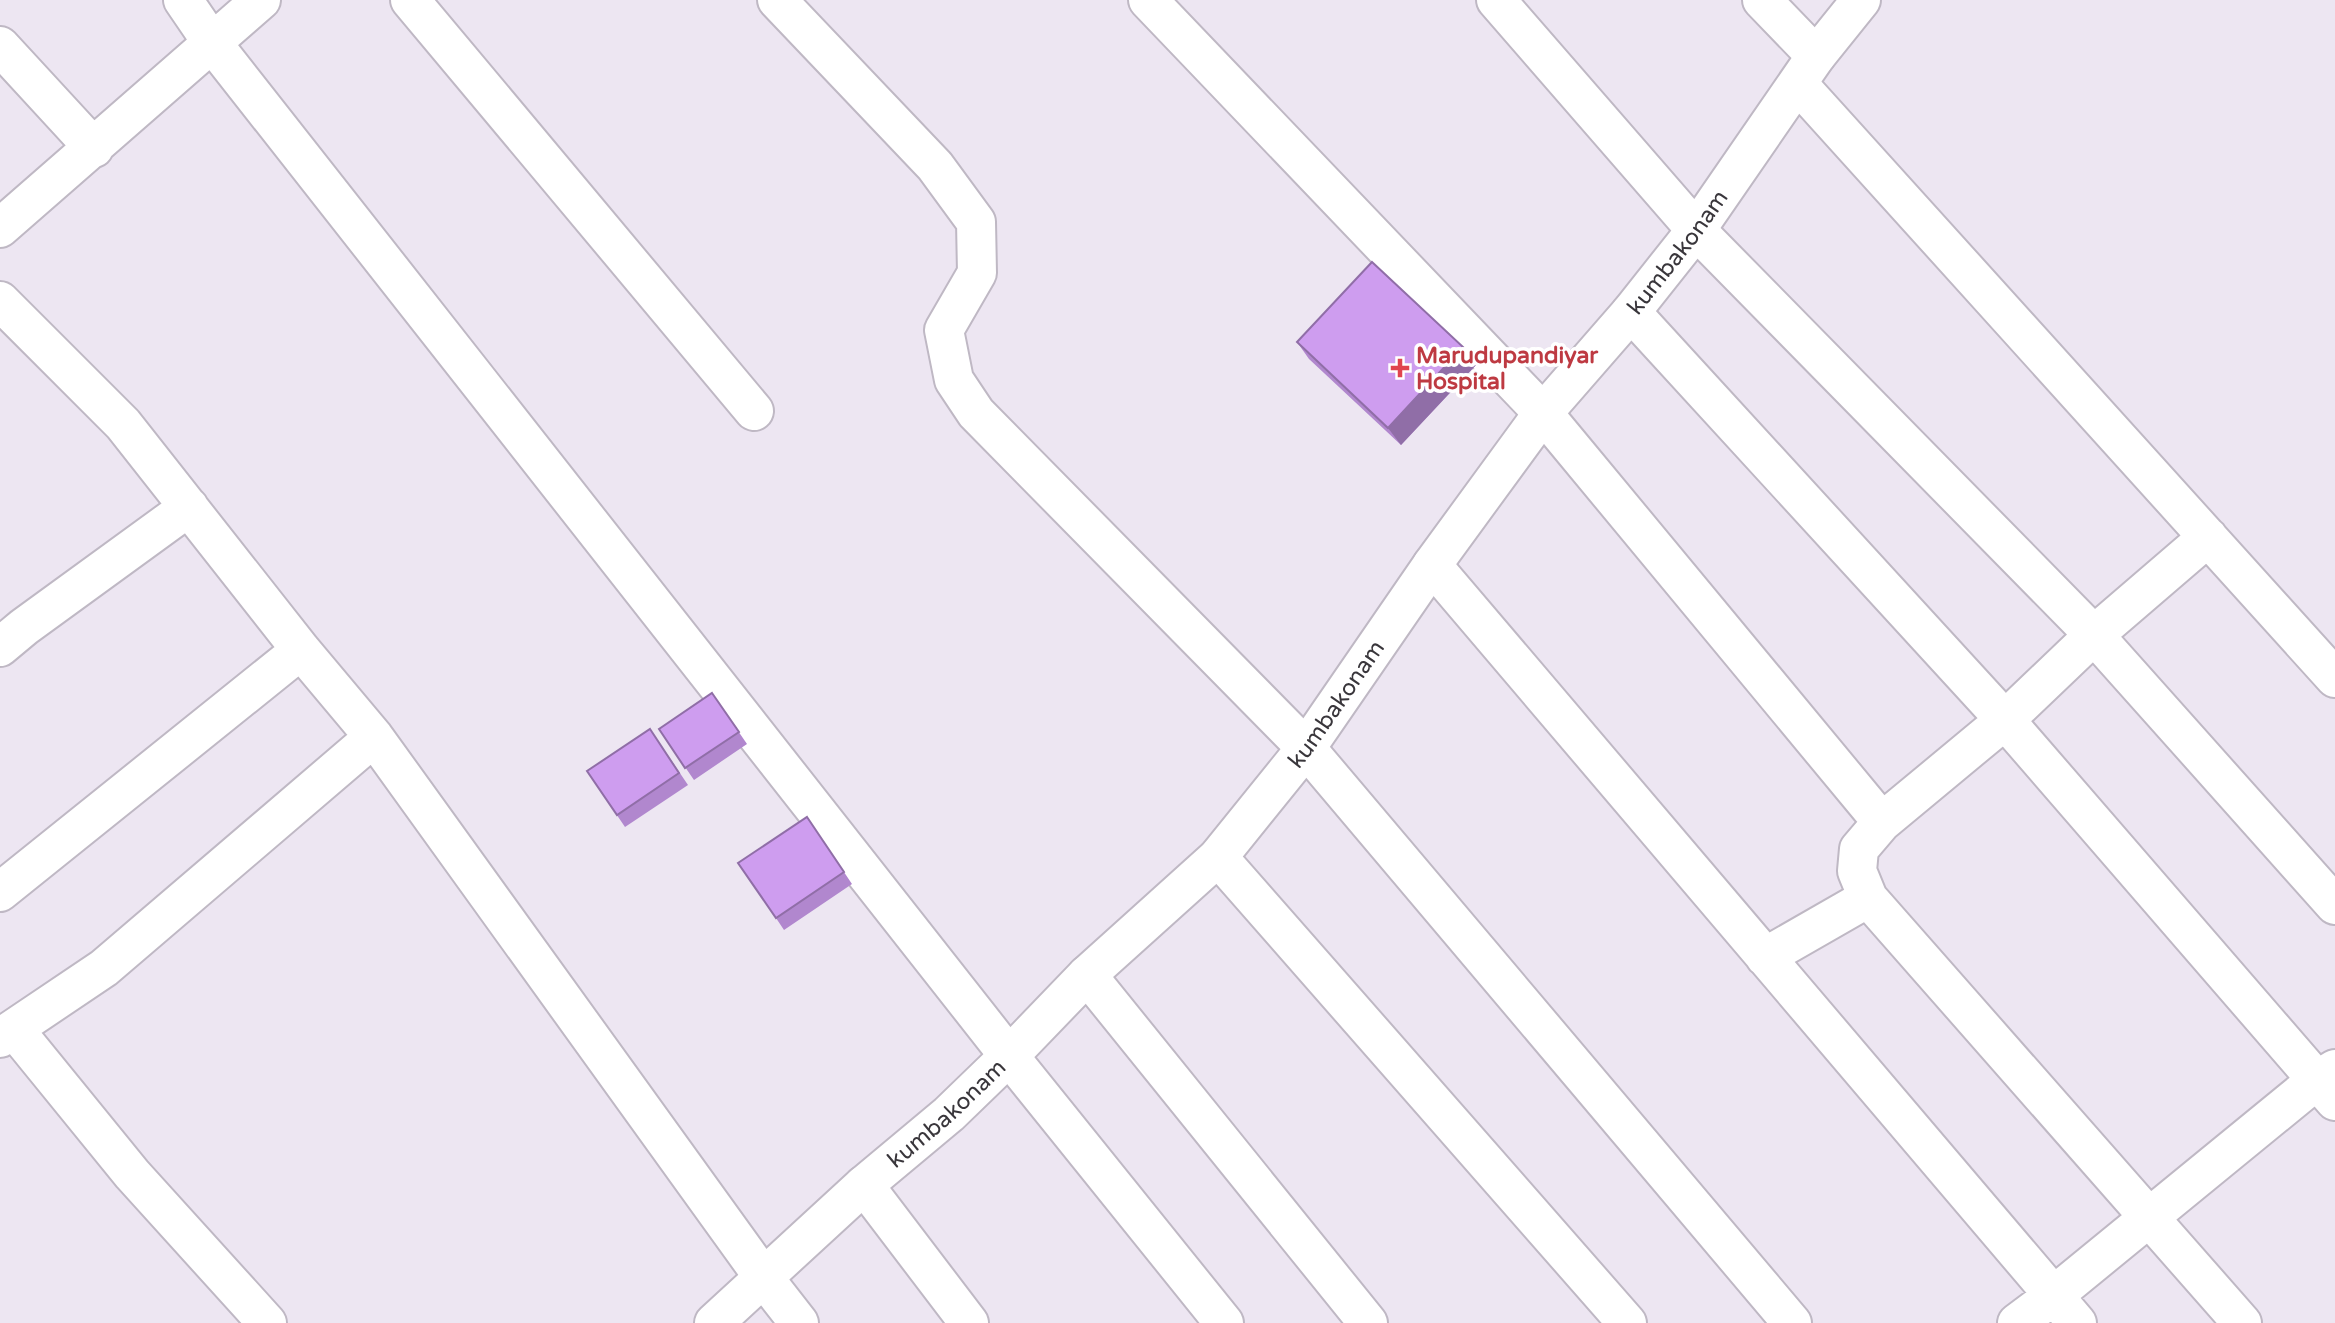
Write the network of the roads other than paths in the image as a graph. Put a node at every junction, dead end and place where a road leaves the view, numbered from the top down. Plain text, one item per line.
1 (183, 0) edge
2 (261, 0) edge
3 (410, 0) edge
4 (777, 0) edge
5 (1148, 0) edge
6 (1496, 0) edge
7 (1762, 0) edge
8 (1861, 0) edge
9 (213, 44) junction
10 (0, 46) edge
11 (1807, 70) junction
12 (94, 148) junction
13 (0, 228) edge
14 (1696, 230) junction
15 (0, 301) edge
16 (1631, 312) junction
17 (754, 411) dead end
18 (1543, 413) junction
19 (189, 507) junction
20 (2208, 537) junction
21 (1432, 565) junction
22 (2094, 635) junction
23 (0, 648) edge
24 (301, 650) junction
25 (2335, 678) edge
26 (2005, 720) junction
27 (374, 737) junction
28 (1306, 748) junction
29 (1882, 822) junction
30 (1218, 857) junction
31 (0, 892) edge
32 (1868, 898) junction
33 (2335, 905) edge
34 (1765, 957) junction
35 (1087, 975) junction
36 (7, 1033) edge
37 (1009, 1056) junction
38 (2329, 1083) edge
39 (864, 1185) junction
40 (2151, 1217) junction
41 (764, 1278) junction
42 (2065, 1310) edge
43 (267, 1323) edge
44 (714, 1323) edge
45 (799, 1323) edge
46 (969, 1323) edge
47 (1224, 1323) edge
48 (1368, 1323) edge
49 (1627, 1323) edge
50 (1792, 1323) edge
51 (2017, 1323) edge
52 (2242, 1323) edge

1 - 9 street
2 - 9 street
3 - 17 street
4 - 28 street
5 - 18 street
6 - 14 street
7 - 11 street
8 - 11 street, kumbakonam
9 - 12 street
9 - 37 street
10 - 12 street
11 - 14 street, kumbakonam
11 - 20 street
12 - 13 street
14 - 16 street, kumbakonam
14 - 22 street
15 - 19 street
16 - 18 street, kumbakonam
16 - 26 street
18 - 21 street, kumbakonam
18 - 29 street
19 - 23 street
19 - 24 street
20 - 22 street
20 - 25 street
21 - 28 street, kumbakonam
21 - 34 street
22 - 26 street
22 - 33 street
24 - 27 street
24 - 31 street
26 - 29 street
26 - 38 street
27 - 36 street
27 - 41 street
28 - 30 street, kumbakonam
28 - 50 street
29 - 32 street
30 - 35 street, kumbakonam
30 - 49 street
32 - 34 street
32 - 40 street
34 - 42 street
35 - 37 street, kumbakonam
35 - 48 street
36 - 43 street
37 - 39 street, kumbakonam
37 - 47 street
38 - 40 street
39 - 41 street, kumbakonam
39 - 46 street
40 - 42 street
40 - 52 street
41 - 44 street, kumbakonam
41 - 45 street
42 - 51 street

